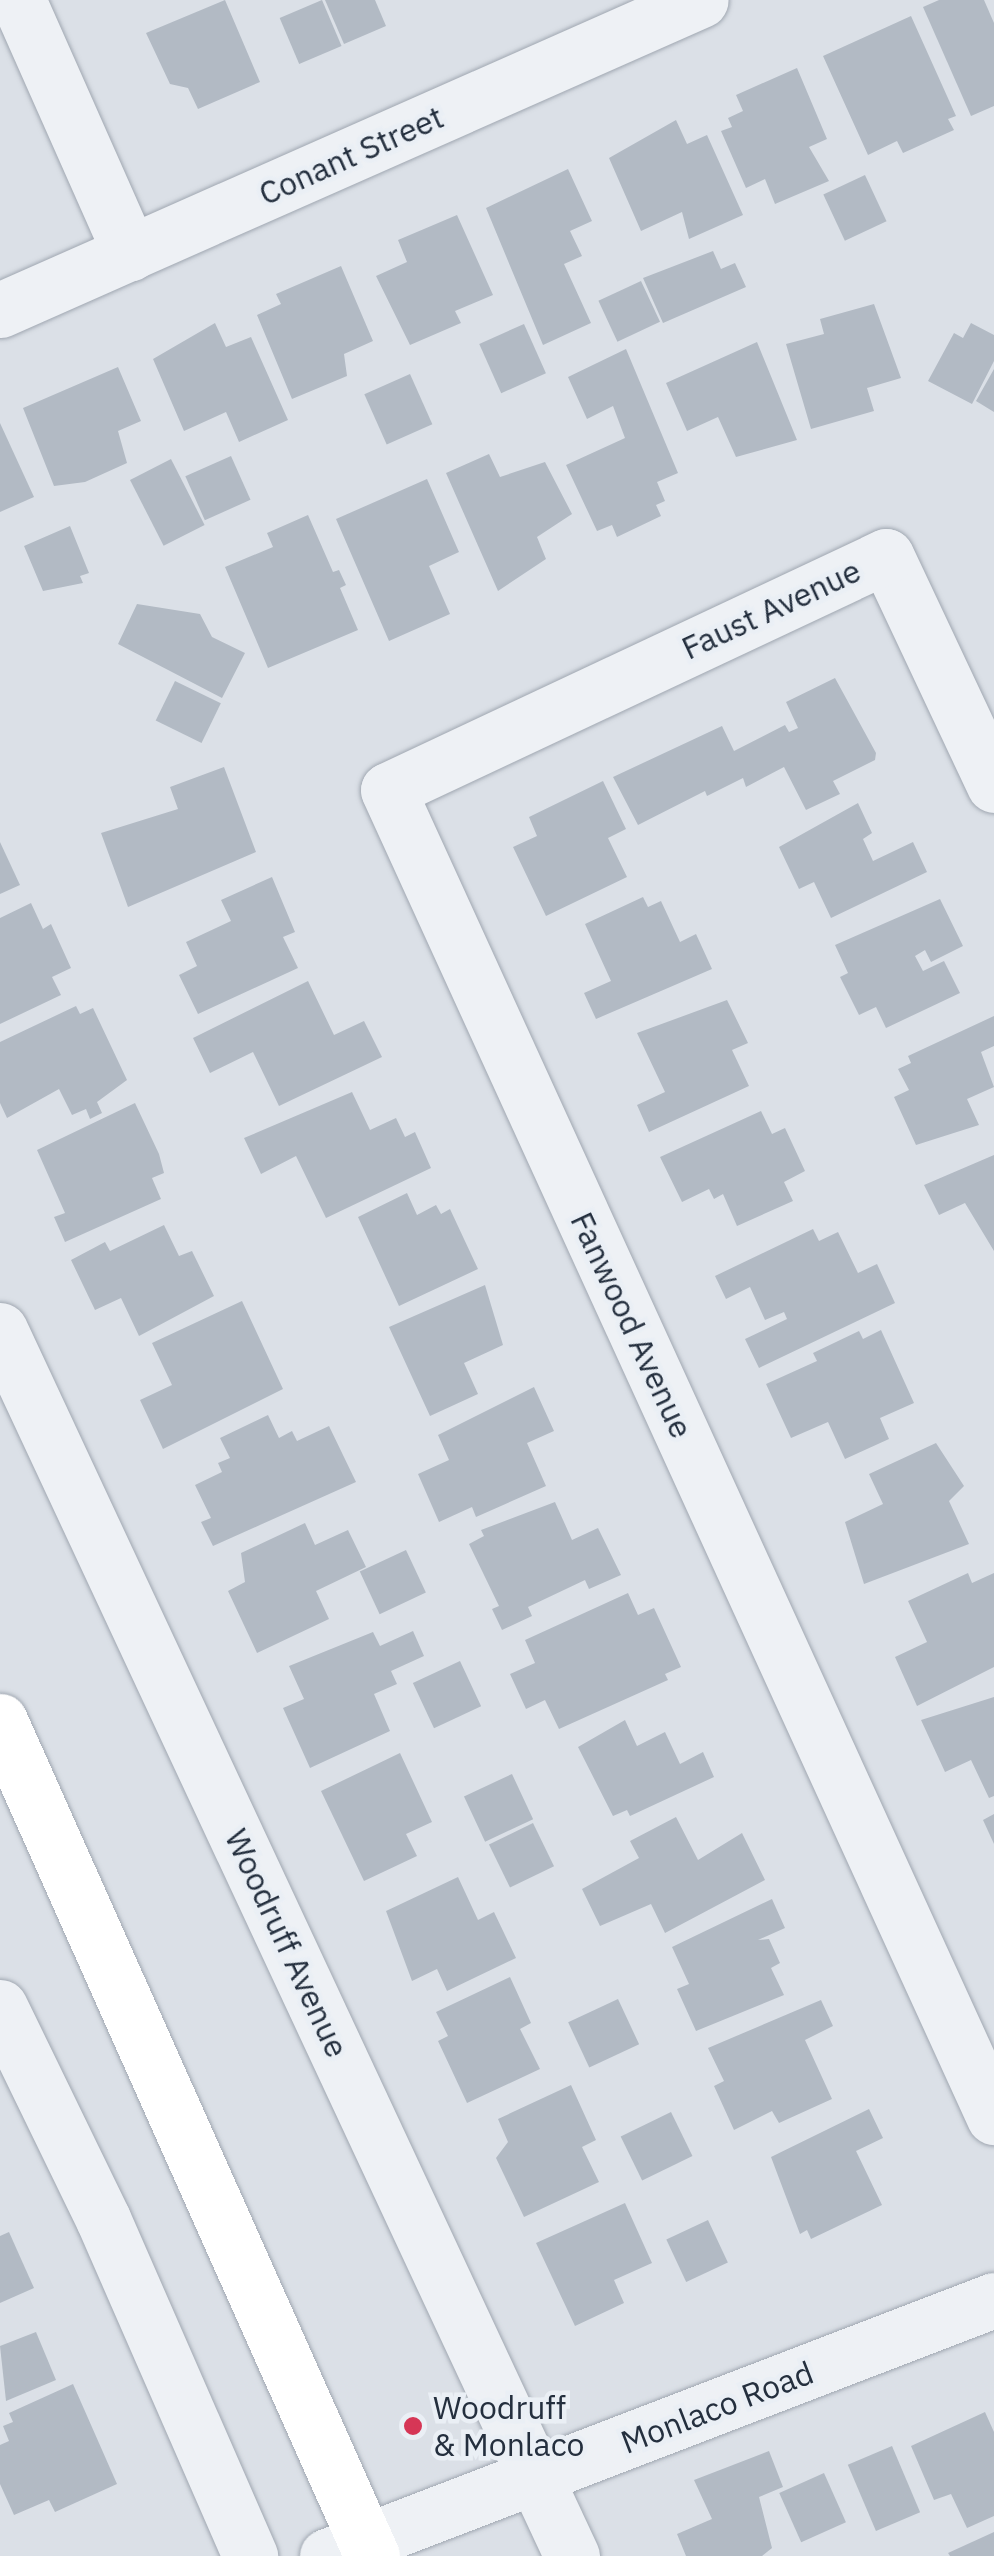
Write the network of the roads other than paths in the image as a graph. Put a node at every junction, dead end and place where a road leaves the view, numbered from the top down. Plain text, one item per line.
1 (18, 0) edge
2 (674, 6) edge
3 (130, 252) junction
4 (0, 310) edge
5 (644, 668) joint
6 (994, 785) edge
7 (0, 1330) edge
8 (0, 1721) edge
9 (0, 2007) edge
10 (994, 2118) edge
11 (994, 2300) edge
12 (537, 2477) junction
13 (355, 2550) edge
14 (250, 2556) edge
15 (572, 2556) edge

1 - 3 street
2 - 3 street, Conant Street
3 - 4 street, Conant Street
5 - 6 street, Faust Avenue
5 - 10 street, Fanwood Avenue
7 - 12 street, Woodruff Avenue
8 - 13 main road
9 - 14 street
11 - 12 street, Monlaco Road
12 - 13 street, Monlaco Road
12 - 15 street, Woodruff Avenue

